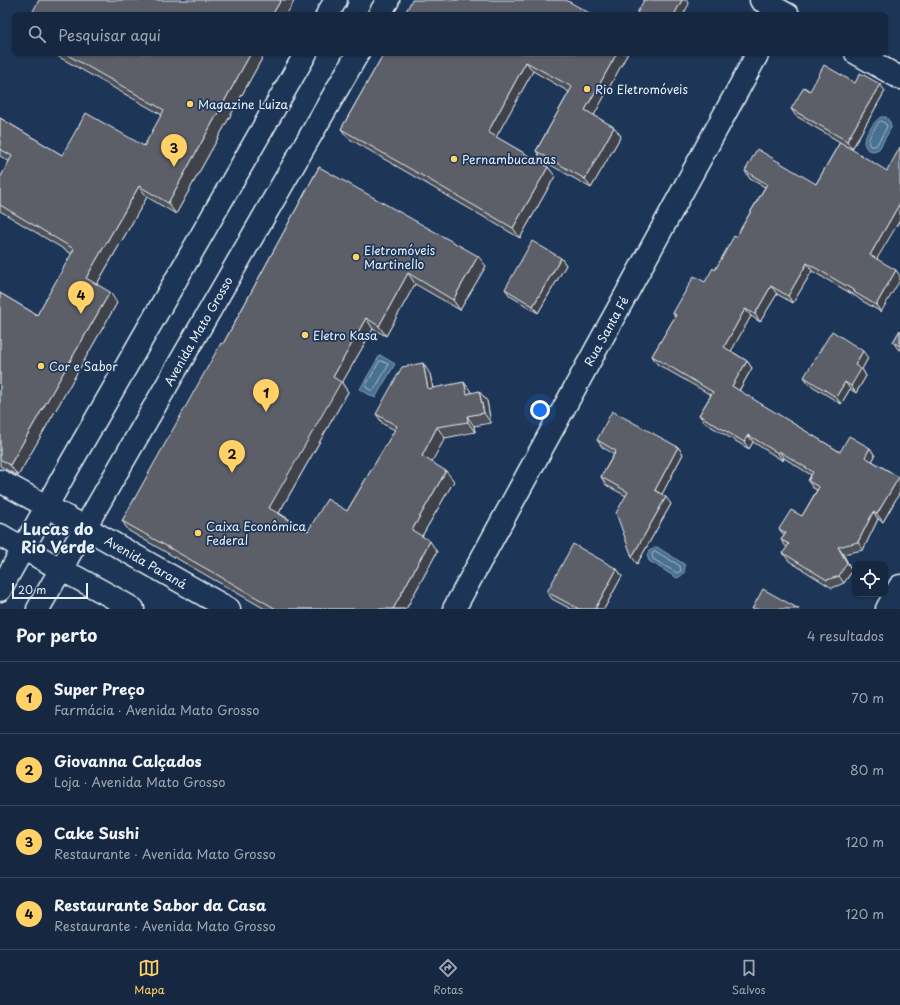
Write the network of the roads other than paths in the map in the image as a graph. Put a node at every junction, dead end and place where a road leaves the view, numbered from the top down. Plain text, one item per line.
1 (336, 0) edge
2 (388, 0) edge
3 (761, 0) edge
4 (329, 12) edge
5 (382, 12) edge
6 (780, 12) edge
7 (304, 56) edge
8 (356, 56) edge
9 (756, 56) edge
10 (861, 56) edge
11 (900, 78) edge
12 (0, 481) edge
13 (46, 506) junction
14 (85, 527) junction
15 (0, 535) edge
16 (23, 549) junction
17 (61, 569) junction
18 (900, 586) edge
19 (0, 590) edge
20 (38, 609) edge
21 (133, 609) edge
22 (228, 609) edge
23 (454, 609) edge
24 (887, 609) edge

1 - 4 main road
2 - 5 main road
3 - 6 main road
7 - 13 main road
8 - 14 main road, Avenida Mato Grosso
9 - 23 main road, Rua Santa Fé
10 - 11 main road
12 - 13 main road, Avenida Paraná
13 - 14 main road, Avenida Paraná
13 - 16 main road
14 - 17 main road, Avenida Mato Grosso
14 - 22 main road, Avenida Paraná
15 - 16 main road
16 - 17 main road
16 - 19 main road
17 - 20 main road, Avenida Mato Grosso
17 - 21 main road
18 - 24 main road

